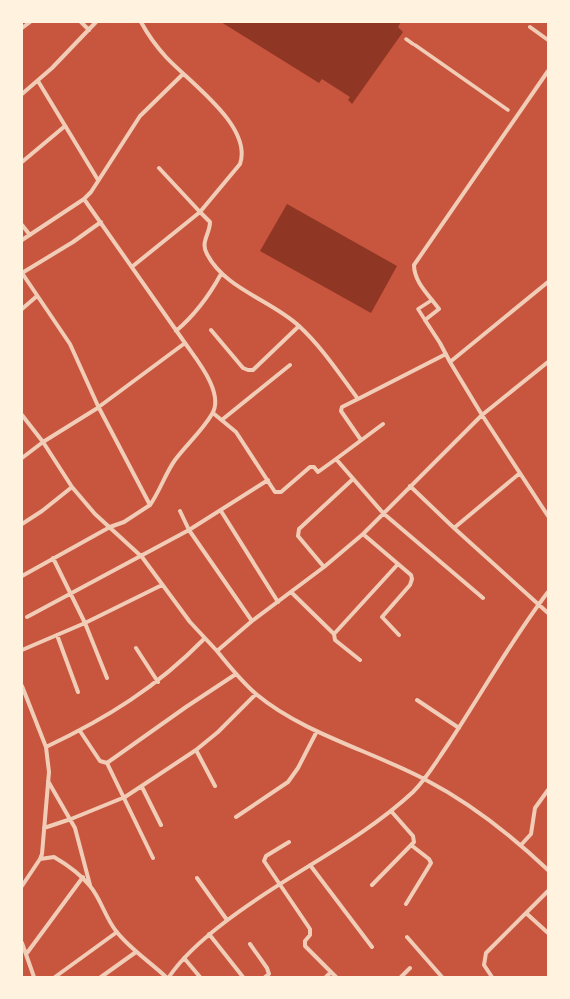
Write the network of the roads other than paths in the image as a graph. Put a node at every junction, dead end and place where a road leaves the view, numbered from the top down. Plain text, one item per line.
1 (30, 22) edge
2 (81, 22) edge
3 (96, 22) edge
4 (141, 22) edge
5 (530, 27) dead end
6 (22, 28) edge
7 (89, 30) junction
8 (406, 39) dead end
9 (548, 40) edge
10 (548, 71) edge
11 (183, 74) junction
12 (38, 82) junction
13 (22, 94) edge
14 (508, 110) dead end
15 (513, 114) dead end
16 (517, 117) junction
17 (66, 127) junction
18 (22, 162) edge
19 (159, 168) dead end
20 (98, 180) junction
21 (84, 199) junction
22 (200, 212) junction
23 (101, 222) junction
24 (22, 225) edge
25 (30, 235) junction
26 (22, 240) edge
27 (133, 266) junction
28 (22, 273) edge
29 (221, 274) junction
30 (548, 282) edge
31 (37, 296) junction
32 (432, 300) junction
33 (22, 309) edge
34 (424, 320) junction
35 (299, 326) junction
36 (212, 330) dead end
37 (176, 331) junction
38 (185, 342) junction
39 (446, 354) junction
40 (450, 362) junction
41 (548, 362) edge
42 (290, 364) dead end
43 (358, 399) junction
44 (98, 406) junction
45 (213, 412) junction
46 (22, 415) edge
47 (482, 415) junction
48 (223, 419) junction
49 (383, 424) dead end
50 (361, 440) junction
51 (43, 442) junction
52 (22, 458) edge
53 (336, 459) junction
54 (520, 473) junction
55 (353, 479) junction
56 (268, 480) junction
57 (410, 486) junction
58 (72, 487) junction
59 (150, 505) junction
60 (180, 511) dead end
61 (221, 511) junction
62 (383, 513) junction
63 (548, 516) edge
64 (22, 524) edge
65 (110, 527) junction
66 (454, 528) junction
67 (189, 530) junction
68 (363, 534) junction
69 (142, 557) junction
70 (53, 558) junction
71 (398, 564) junction
72 (324, 567) junction
73 (22, 576) edge
74 (162, 585) junction
75 (291, 592) junction
76 (548, 592) edge
77 (71, 593) junction
78 (482, 598) dead end
79 (278, 602) junction
80 (538, 604) junction
81 (548, 613) edge
82 (27, 617) dead end
83 (252, 621) junction
84 (85, 623) junction
85 (334, 634) junction
86 (57, 635) junction
87 (399, 635) dead end
88 (204, 639) junction
89 (136, 648) dead end
90 (22, 650) edge
91 (217, 651) junction
92 (360, 660) dead end
93 (236, 674) junction
94 (107, 678) dead end
95 (158, 682) junction
96 (22, 686) edge
97 (78, 692) dead end
98 (256, 694) junction
99 (417, 700) dead end
100 (459, 728) junction
101 (80, 731) junction
102 (317, 731) junction
103 (46, 747) junction
104 (196, 750) junction
105 (107, 763) junction
106 (425, 779) junction
107 (48, 781) junction
108 (215, 786) dead end
109 (142, 787) junction
110 (548, 791) edge
111 (125, 797) junction
112 (391, 811) junction
113 (236, 818) dead end
114 (71, 819) junction
115 (161, 825) dead end
116 (44, 828) junction
117 (289, 842) dead end
118 (411, 845) junction
119 (521, 846) junction
120 (153, 858) dead end
121 (40, 859) junction
122 (310, 865) junction
123 (548, 870) edge
124 (86, 874) junction
125 (82, 878) junction
126 (196, 878) dead end
127 (279, 883) junction
128 (372, 885) dead end
129 (22, 886) edge
130 (90, 886) junction
131 (548, 891) edge
132 (406, 904) dead end
133 (526, 913) junction
134 (227, 920) junction
135 (117, 932) junction
136 (548, 933) edge
137 (210, 934) junction
138 (407, 937) dead end
139 (22, 943) edge
140 (250, 944) dead end
141 (372, 947) dead end
142 (136, 952) junction
143 (27, 953) junction
144 (184, 958) junction
145 (410, 968) dead end
146 (330, 972) junction
147 (34, 977) edge
148 (55, 977) edge
149 (102, 977) edge
150 (166, 977) edge
151 (169, 977) edge
152 (200, 977) edge
153 (243, 977) edge
154 (265, 977) edge
155 (326, 977) edge
156 (336, 977) edge
157 (401, 977) edge
158 (442, 977) edge
159 (492, 977) edge

1 - 6 street
2 - 7 street
3 - 7 street
4 - 11 street
5 - 9 street
7 - 12 street
8 - 14 street
10 - 16 street
11 - 20 street
11 - 22 street
12 - 13 street
12 - 17 street
15 - 16 street
16 - 32 street
17 - 18 street
17 - 20 street
19 - 22 street
20 - 21 street
21 - 23 street
21 - 25 street
22 - 27 street
22 - 29 street
23 - 27 street
23 - 28 street
24 - 25 street
25 - 26 street
27 - 37 street
28 - 31 street
29 - 35 street
29 - 37 street
30 - 40 street
31 - 33 street
31 - 44 street
32 - 34 street
32 - 34 street
34 - 39 street
35 - 36 street
35 - 43 street
37 - 38 street
38 - 44 street
38 - 45 street
39 - 40 street
39 - 43 street
40 - 47 street
41 - 47 street
42 - 48 street
43 - 50 street
44 - 51 street
44 - 59 street
45 - 48 street
45 - 59 street
46 - 51 street
47 - 54 street
47 - 57 street
48 - 56 street
49 - 50 street
50 - 53 street
51 - 52 street
51 - 58 street
53 - 55 street
53 - 56 street
54 - 63 street
54 - 66 street
55 - 62 street
55 - 72 street
56 - 61 street
57 - 62 street
57 - 66 street
58 - 64 street
58 - 65 street
59 - 65 street
60 - 67 street
61 - 67 street
61 - 79 street
62 - 68 street
62 - 78 street
65 - 69 street
65 - 70 street
66 - 80 street
67 - 69 street
67 - 83 street
68 - 71 street
68 - 72 street
69 - 74 street
69 - 77 street
70 - 73 street
70 - 77 street
71 - 85 street
71 - 87 street
72 - 75 street
74 - 84 street
74 - 88 street
75 - 79 street
75 - 85 street
76 - 80 street
77 - 82 street
77 - 84 street
79 - 83 street
80 - 81 street
80 - 100 street
83 - 91 street
84 - 86 street
84 - 94 street
85 - 92 street
86 - 90 street
86 - 97 street
88 - 91 street
88 - 95 street
89 - 95 street
91 - 93 street
93 - 98 street
93 - 105 street
95 - 101 street
96 - 103 street
98 - 102 street
98 - 104 street
99 - 100 street
100 - 106 street
101 - 103 street
101 - 105 street
102 - 106 street
102 - 113 street
103 - 107 street
104 - 108 street
104 - 109 street
105 - 111 street
106 - 112 street
106 - 119 street
107 - 114 street
107 - 116 street
109 - 111 street
109 - 115 street
110 - 119 street
111 - 114 street
111 - 120 street
112 - 118 street
112 - 122 street
114 - 116 street
114 - 124 street
116 - 121 street
117 - 127 street
118 - 128 street
118 - 132 street
119 - 123 street
121 - 125 street
121 - 129 street
122 - 127 street
122 - 141 street
124 - 125 street
124 - 130 street
125 - 130 street
125 - 143 street
126 - 134 street
127 - 134 street
127 - 146 street
130 - 135 street
131 - 133 street
133 - 136 street
133 - 159 street
134 - 137 street
135 - 142 street
135 - 148 street
137 - 144 street
137 - 153 street
138 - 158 street
139 - 143 street
140 - 154 street
142 - 149 street
142 - 150 street
143 - 147 street
144 - 151 street
144 - 152 street
145 - 157 street
146 - 155 street
146 - 156 street

